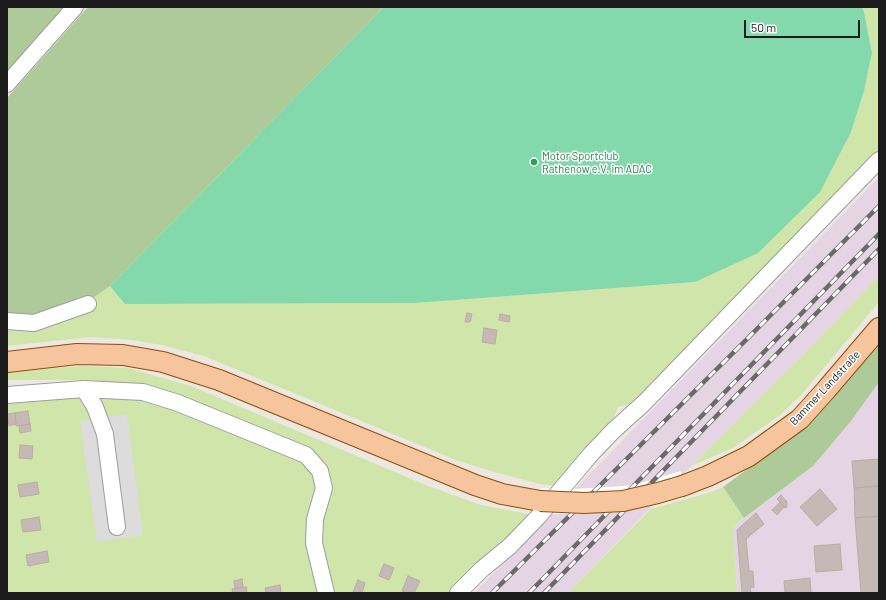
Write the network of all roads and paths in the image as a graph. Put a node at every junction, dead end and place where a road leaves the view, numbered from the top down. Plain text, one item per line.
1 (75, 7) edge
2 (7, 84) edge
3 (879, 160) edge
4 (88, 304) dead end
5 (7, 321) edge
6 (879, 328) edge
7 (7, 362) edge
8 (84, 389) junction
9 (7, 395) edge
10 (117, 527) dead end
11 (326, 593) edge
12 (458, 593) edge

1 - 2 lane
3 - 12 lane
4 - 5 lane
6 - 7 main road, Bammer Landstraße, bridge
8 - 9 lane
8 - 10 lane
8 - 11 lane

